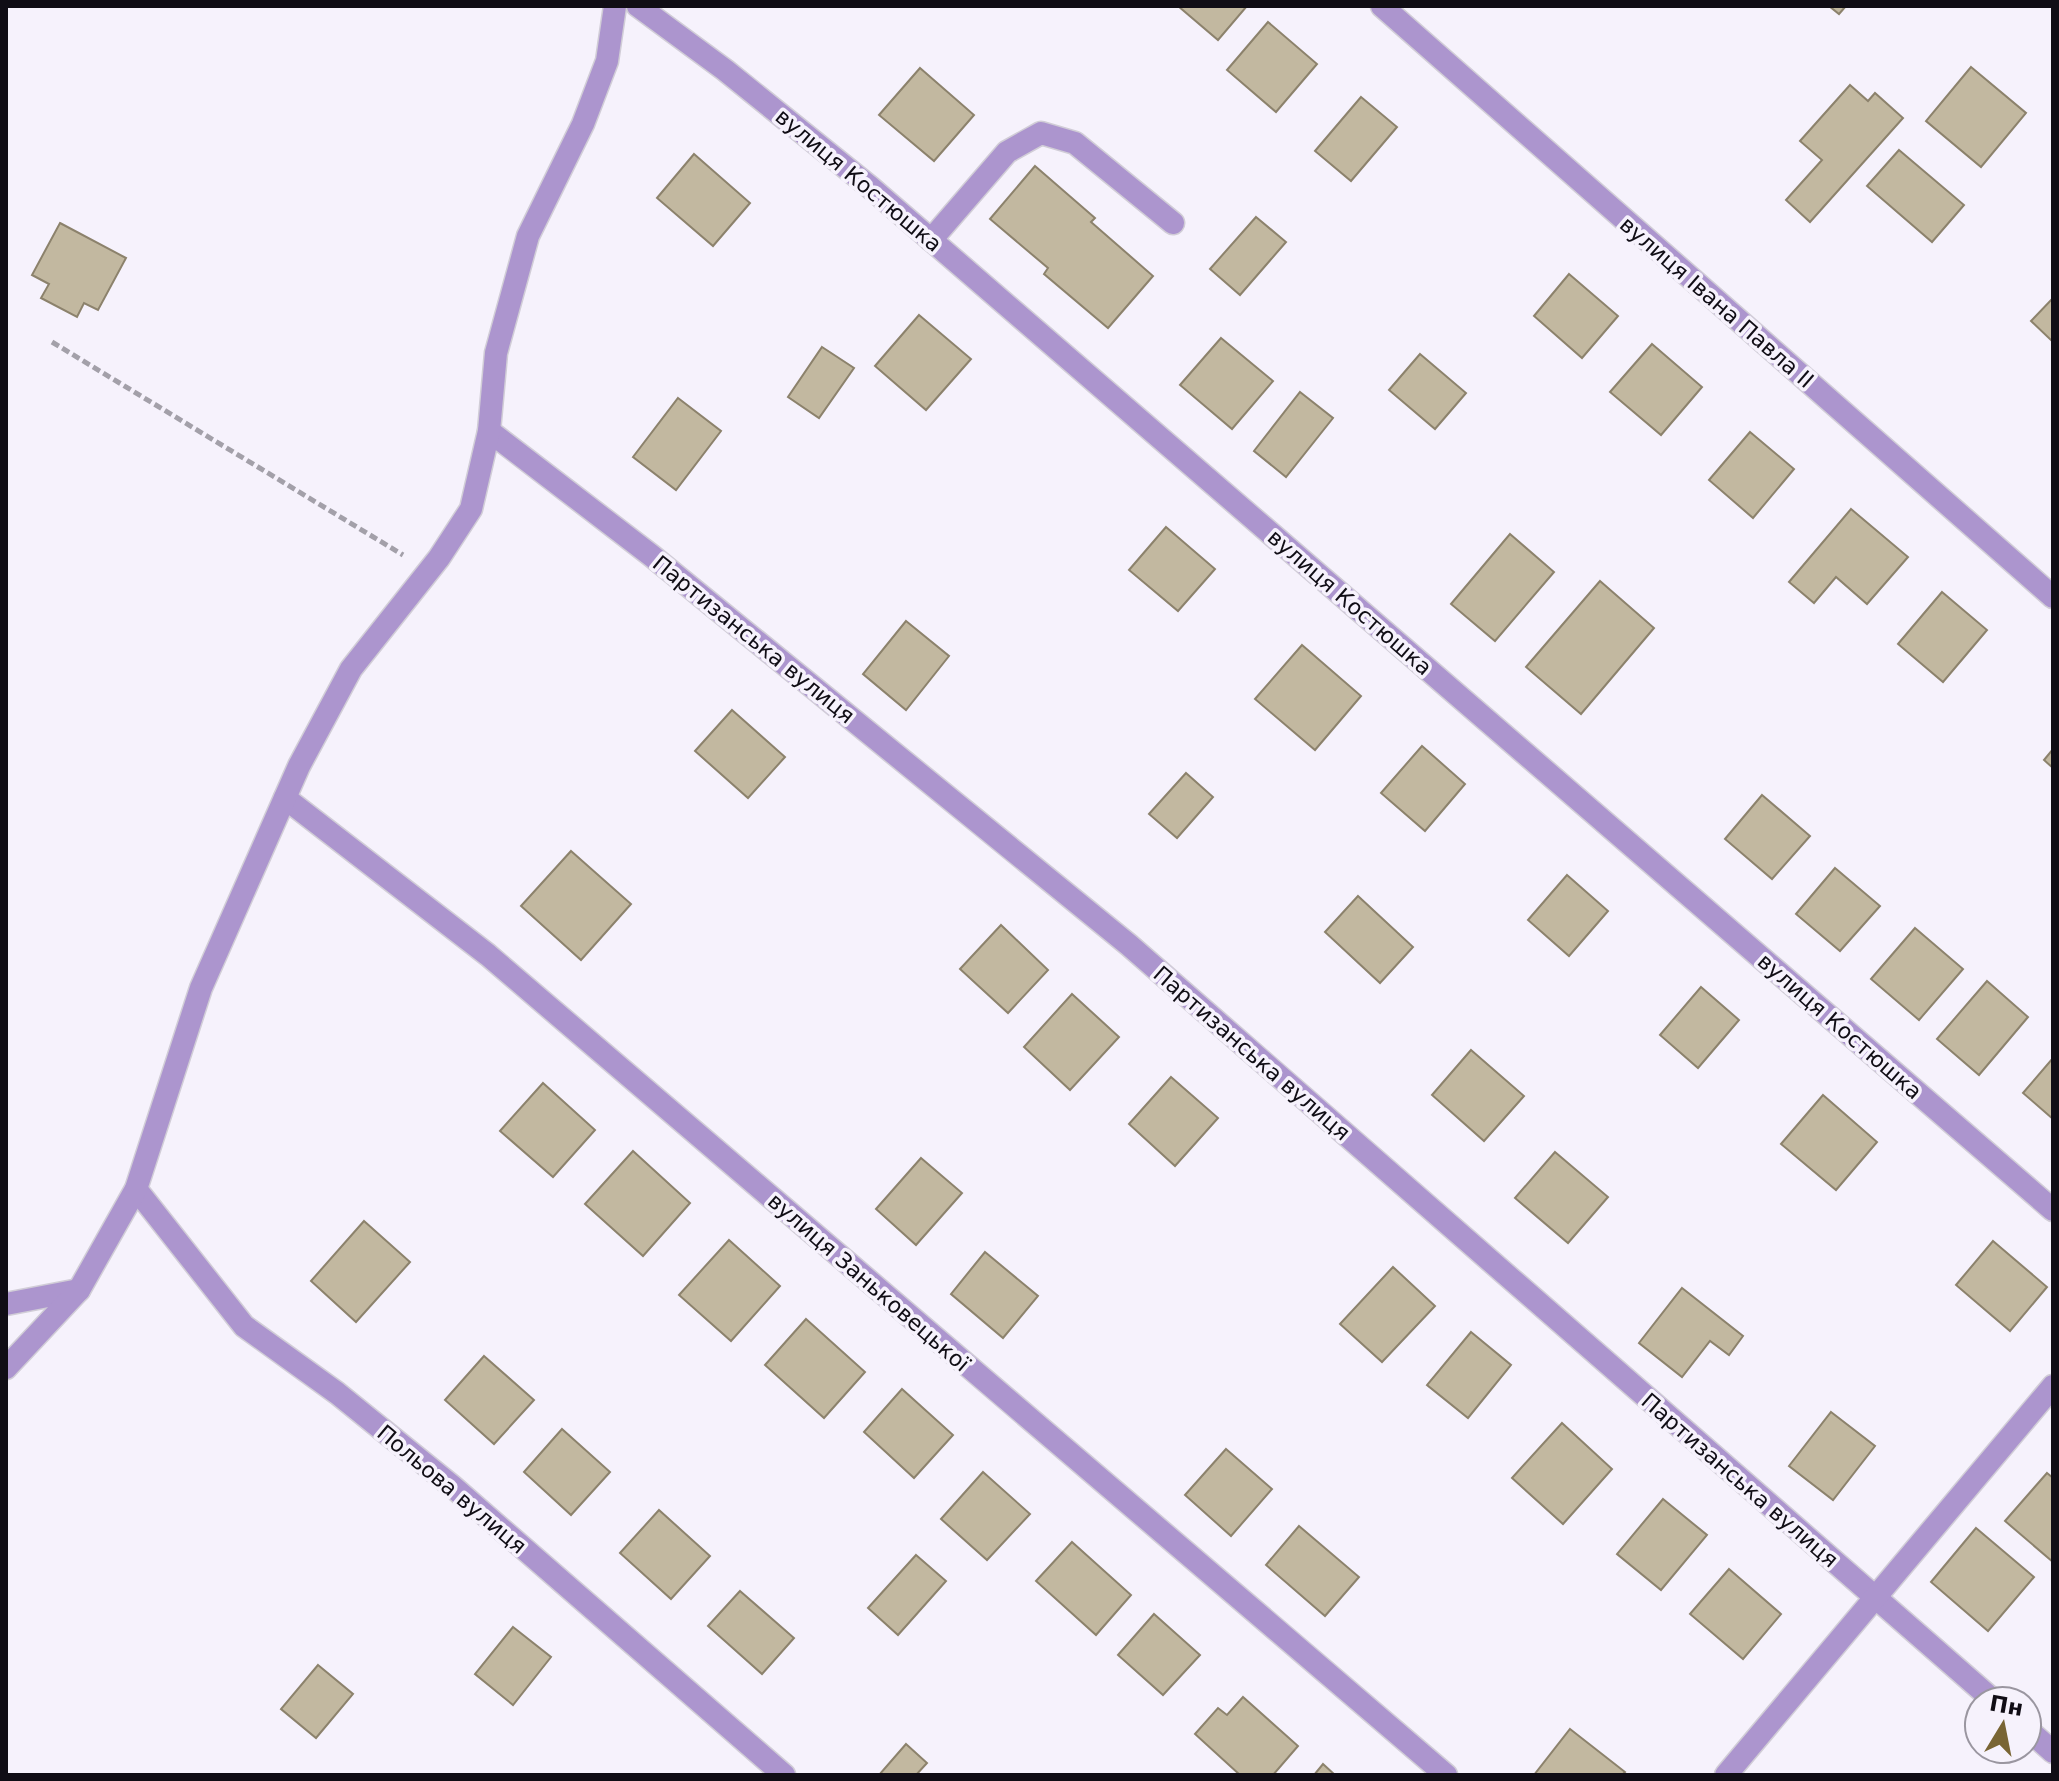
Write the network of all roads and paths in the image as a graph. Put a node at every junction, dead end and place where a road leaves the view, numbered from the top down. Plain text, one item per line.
1 (615, 6) edge
2 (638, 6) edge
3 (1382, 6) edge
4 (1173, 223) dead end
5 (931, 240) junction
6 (52, 342) dead end
7 (489, 431) junction
8 (429, 571) junction
9 (2053, 597) edge
10 (285, 798) junction
11 (136, 1189) junction
12 (2053, 1210) edge
13 (79, 1290) junction
14 (6, 1304) edge
15 (6, 1368) edge
16 (2053, 1386) edge
17 (1875, 1598) junction
18 (1976, 1685) edge
19 (784, 1775) edge
20 (1446, 1775) edge
21 (1726, 1775) edge

1 - 7 street
2 - 5 street, вулиця Костюшка
3 - 9 street, вулиця Івана Павла II
4 - 5 street
5 - 12 street, вулиця Костюшка
6 - 8 path
7 - 8 street
7 - 17 street, Партизанська вулиця
8 - 10 street
10 - 11 street
10 - 20 street, вулиця Заньковецької
11 - 13 street
11 - 19 street, Польова вулиця
13 - 14 street
13 - 15 street
16 - 17 street
17 - 18 street, Партизанська вулиця
17 - 21 street

